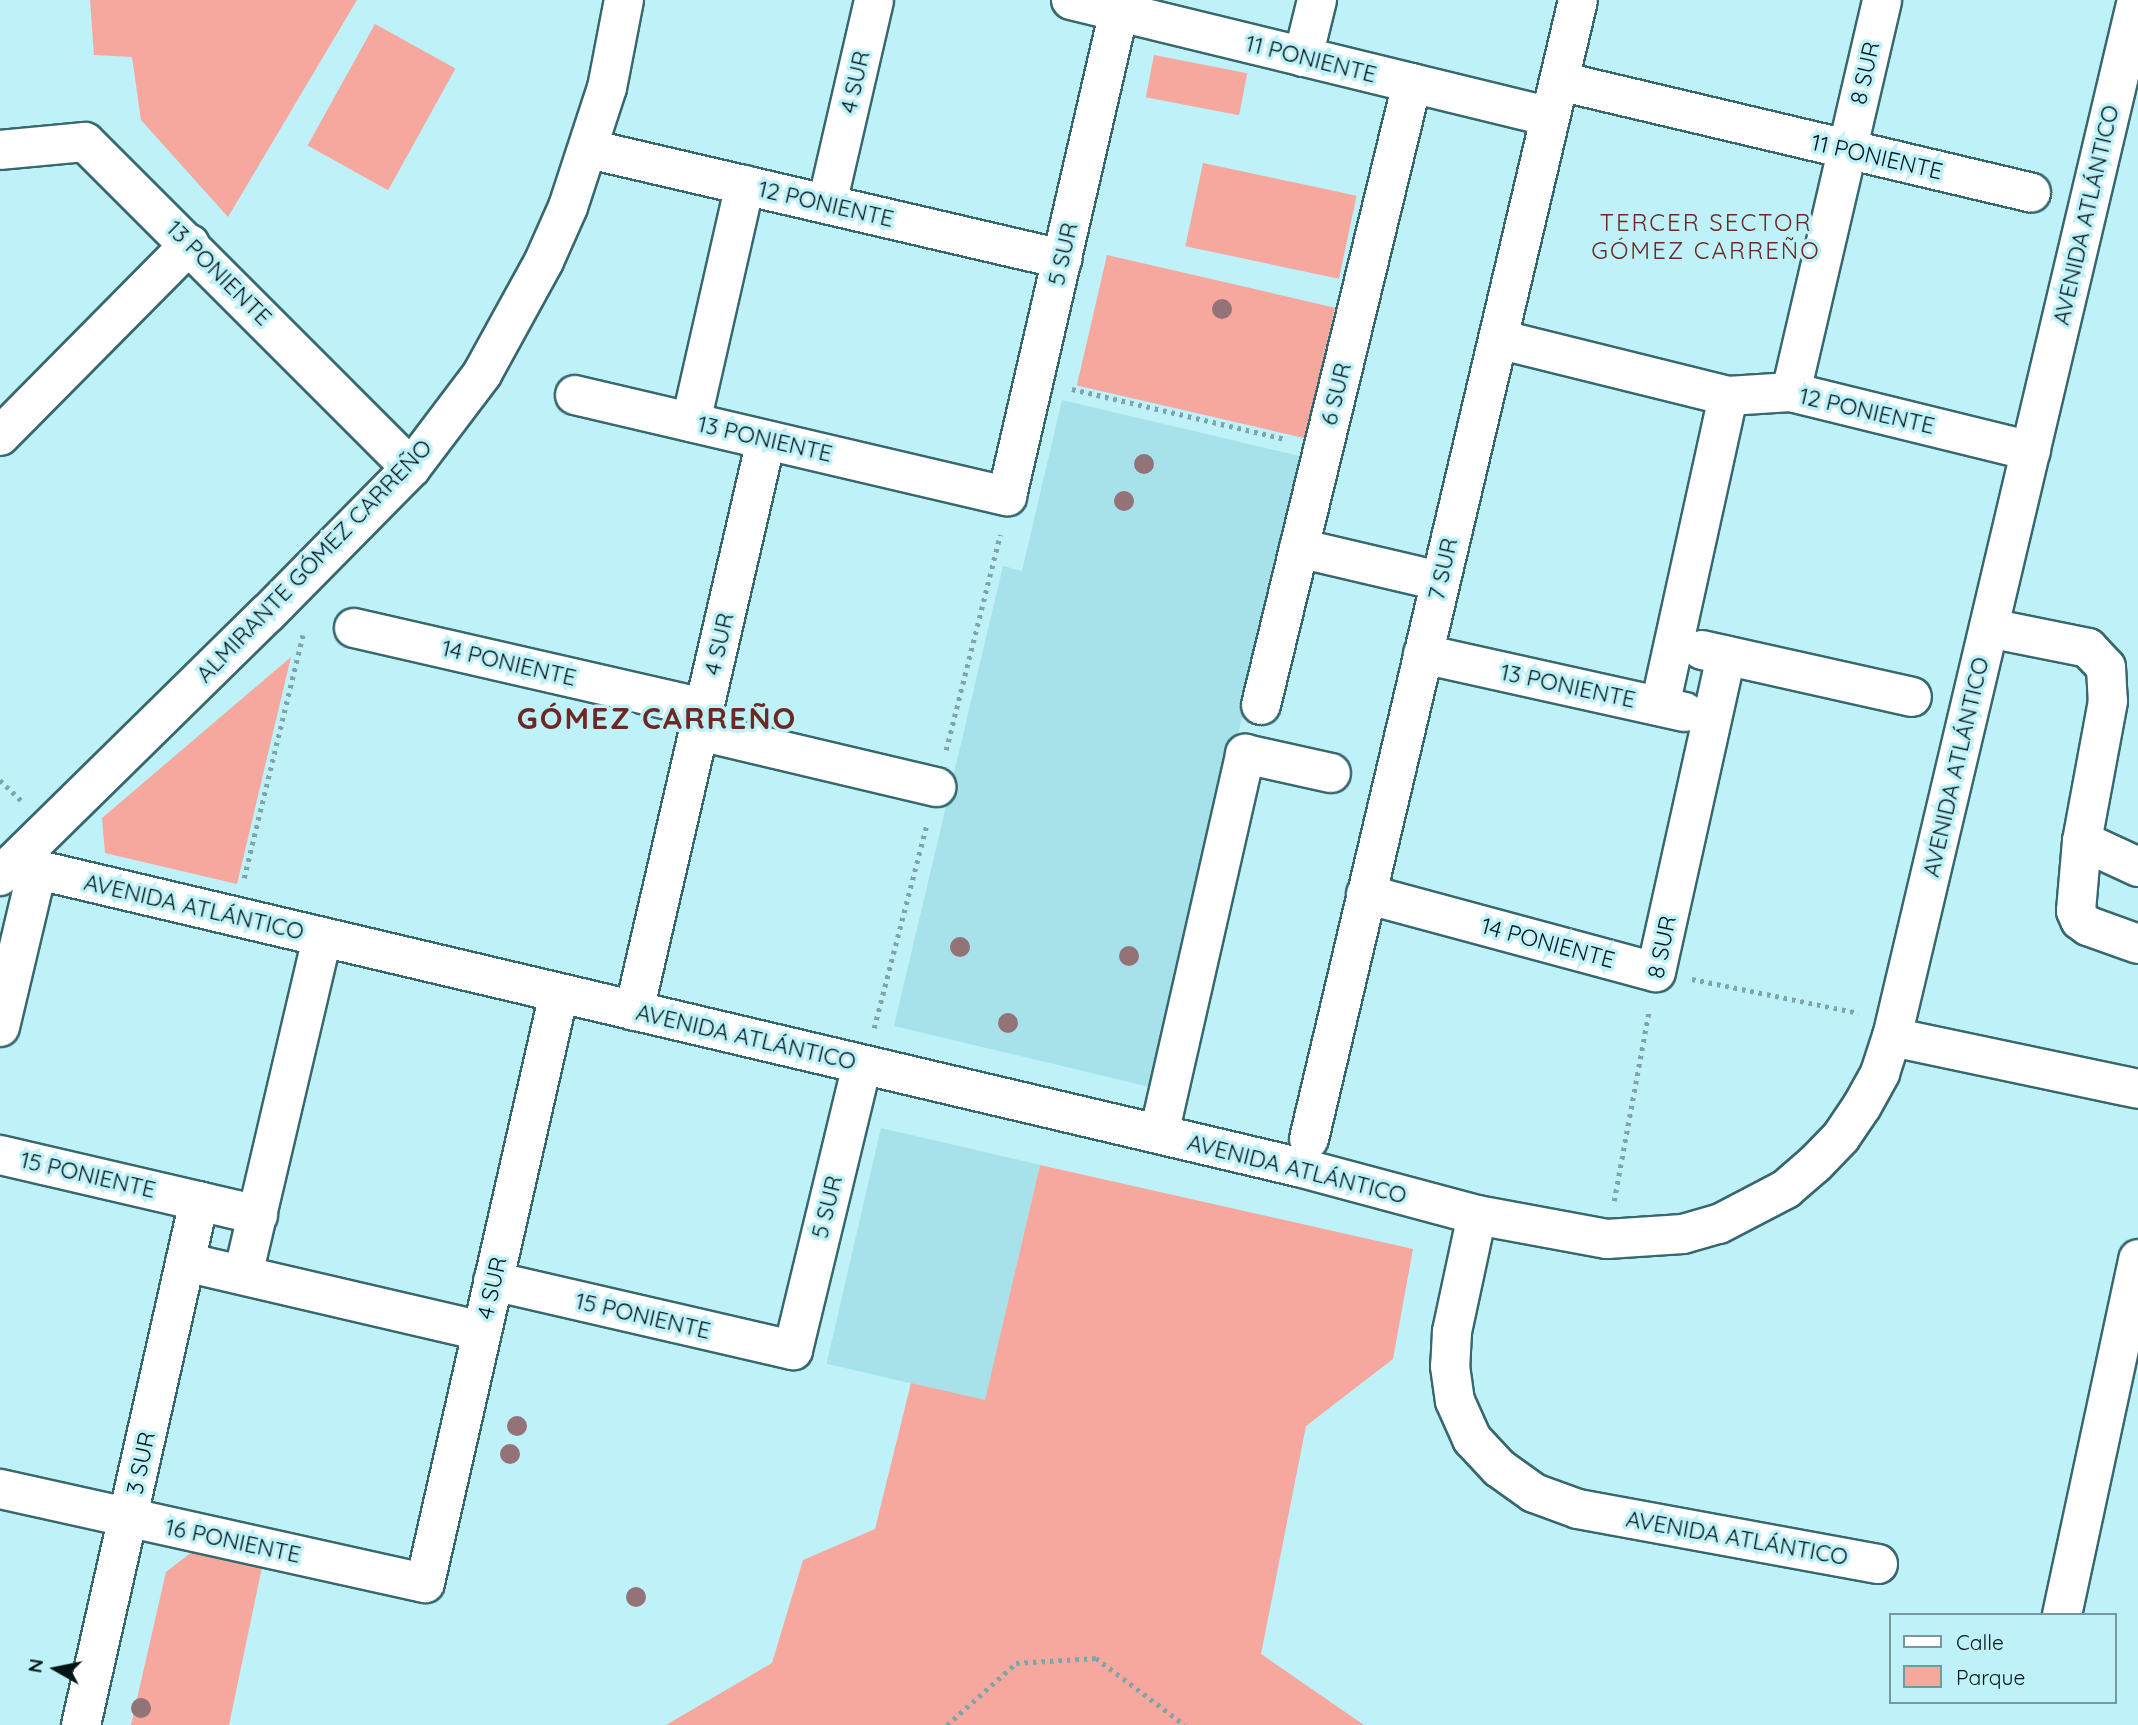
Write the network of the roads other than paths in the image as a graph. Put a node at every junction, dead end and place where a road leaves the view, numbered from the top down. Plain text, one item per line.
1 (624, 0) edge
2 (874, 0) edge
3 (1071, 0) edge
4 (1317, 0) edge
5 (1578, 0) edge
6 (1882, 0) edge
7 (2137, 0) edge
8 (1119, 12) junction
9 (1303, 57) junction
10 (1412, 83) junction
11 (1555, 99) junction
12 (589, 149) junction
13 (1847, 149) junction
14 (0, 150) edge
15 (746, 185) junction
16 (2031, 194) dead end
17 (827, 204) junction
18 (190, 244) junction
19 (1062, 259) junction
20 (1498, 339) junction
21 (1791, 392) junction
22 (575, 395) dead end
23 (1728, 396) junction
24 (691, 422) junction
25 (0, 436) edge
26 (766, 440) junction
27 (2031, 451) junction
28 (411, 468) junction
29 (1007, 496) joint
30 (1299, 548) junction
31 (1440, 581) junction
32 (354, 628) dead end
33 (1989, 628) junction
34 (1674, 644) junction
35 (1423, 654) junction
36 (1726, 656) junction
37 (1912, 697) dead end
38 (1261, 705) dead end
39 (1660, 706) junction
40 (1712, 718) junction
41 (702, 720) junction
42 (1331, 774) dead end
43 (936, 787) dead end
44 (2082, 841) junction
45 (2138, 867) edge
46 (17, 870) edge
47 (1366, 894) junction
48 (322, 937) junction
49 (2138, 944) edge
50 (1656, 972) joint
51 (559, 993) junction
52 (634, 1011) junction
53 (0, 1027) edge
54 (1894, 1029) junction
55 (862, 1065) junction
56 (2138, 1089) edge
57 (1159, 1134) junction
58 (1309, 1139) dead end
59 (0, 1155) edge
60 (199, 1201) junction
61 (258, 1215) junction
62 (1477, 1215) junction
63 (2138, 1259) edge
64 (185, 1262) junction
65 (243, 1276) junction
66 (493, 1281) junction
67 (482, 1331) junction
68 (793, 1350) joint
69 (0, 1489) edge
70 (130, 1518) junction
71 (1878, 1564) dead end
72 (425, 1583) joint
73 (2062, 1613) edge
74 (81, 1725) edge

1 - 12 street, ALMIRANTE GÓMEZ CARREÑO
2 - 17 street, 4 SUR
3 - 8 street, 11 PONIENTE
4 - 9 street
5 - 11 street, 7 SUR
6 - 13 street, 8 SUR
7 - 27 street, AVENIDA ATLÁNTICO
8 - 9 street, 11 PONIENTE
8 - 19 street, 5 SUR
9 - 10 street, 11 PONIENTE
10 - 11 street, 11 PONIENTE
10 - 30 street, 6 SUR
11 - 13 street, 11 PONIENTE
11 - 20 street, 7 SUR
12 - 15 street, 12 PONIENTE
12 - 28 street, ALMIRANTE GÓMEZ CARREÑO
13 - 16 street, 11 PONIENTE
13 - 21 street, 8 SUR
14 - 18 street, 13 PONIENTE
15 - 17 street, 12 PONIENTE
15 - 24 street
17 - 19 street, 12 PONIENTE
18 - 25 street
18 - 28 street, 13 PONIENTE
19 - 29 street, 5 SUR
20 - 23 street, 12 PONIENTE
20 - 31 street, 7 SUR
21 - 23 street, 12 PONIENTE
21 - 27 street, 12 PONIENTE
22 - 24 street, 13 PONIENTE
23 - 34 street
24 - 26 street, 13 PONIENTE
26 - 29 street, 13 PONIENTE
26 - 41 street, 4 SUR
27 - 33 street, AVENIDA ATLÁNTICO
28 - 46 street, ALMIRANTE GÓMEZ CARREÑO
30 - 31 street
30 - 38 street, 6 SUR
31 - 35 street, 7 SUR
32 - 41 street, 14 PONIENTE
33 - 44 street
33 - 54 street, AVENIDA ATLÁNTICO
34 - 36 street
34 - 39 street
35 - 39 street, 13 PONIENTE
35 - 47 street, 7 SUR
36 - 37 street
36 - 40 street, 8 SUR
39 - 40 street, 13 PONIENTE
40 - 50 street, 8 SUR
41 - 43 street, 14 PONIENTE
41 - 52 street, 4 SUR
42 - 57 street
44 - 45 street
44 - 49 street
46 - 48 street, AVENIDA ATLÁNTICO
46 - 53 street
47 - 50 street, 14 PONIENTE
47 - 58 street, 7 SUR
48 - 51 street, AVENIDA ATLÁNTICO
48 - 61 street
51 - 52 street, AVENIDA ATLÁNTICO
51 - 66 street, 4 SUR
52 - 55 street, AVENIDA ATLÁNTICO
54 - 56 street
54 - 62 street, AVENIDA ATLÁNTICO
55 - 57 street, AVENIDA ATLÁNTICO
55 - 68 street, 5 SUR
57 - 62 street, AVENIDA ATLÁNTICO
59 - 60 street, 15 PONIENTE
60 - 61 street, 15 PONIENTE
60 - 64 street, 3 SUR
61 - 65 street
62 - 71 street, AVENIDA ATLÁNTICO
63 - 73 street
64 - 65 street
64 - 70 street, 3 SUR
65 - 67 street
66 - 67 street, 4 SUR
66 - 68 street, 15 PONIENTE
67 - 72 street, 4 SUR
69 - 70 street, 16 PONIENTE
70 - 72 street, 16 PONIENTE
70 - 74 street, 3 SUR

